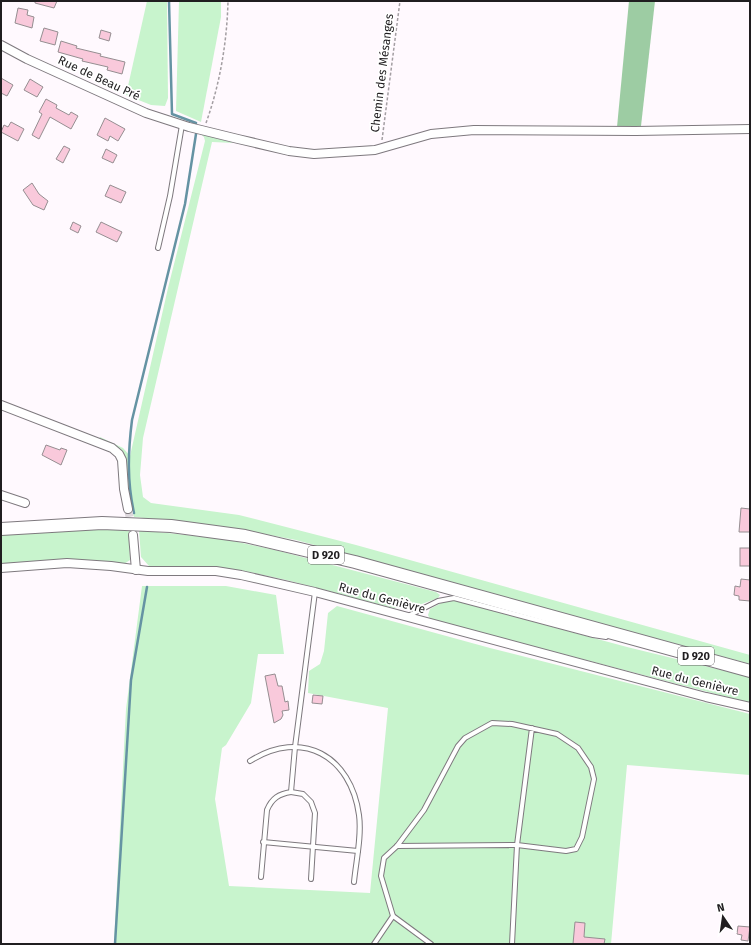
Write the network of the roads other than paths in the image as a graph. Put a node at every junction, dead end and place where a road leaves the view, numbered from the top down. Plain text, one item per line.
1 (1, 45) edge
2 (186, 126) junction
3 (750, 129) edge
4 (158, 248) dead end
5 (1, 405) edge
6 (1, 495) edge
7 (25, 503) dead end
8 (128, 509) tunnel mouth
9 (1, 529) edge
10 (133, 535) tunnel mouth
11 (1, 568) edge
12 (136, 570) junction
13 (315, 592) junction
14 (406, 617) junction
15 (643, 642) junction
16 (750, 671) edge
17 (750, 707) edge
18 (532, 728) junction
19 (295, 747) junction
20 (250, 761) dead end
21 (292, 792) junction
22 (263, 842) junction
23 (517, 845) junction
24 (313, 846) junction
25 (397, 846) junction
26 (358, 850) junction
27 (261, 877) dead end
28 (311, 878) dead end
29 (354, 882) dead end
30 (393, 916) junction
31 (374, 944) edge
32 (431, 944) edge
33 (512, 944) edge

1 - 2 street, Rue de Beau Pré
2 - 3 street, Rue de Beau Pré
2 - 4 lane
5 - 8 street
6 - 7 street
9 - 15 main road, D 920
10 - 12 street
11 - 12 street, Rue du Genièvre
12 - 13 street, Rue du Genièvre
13 - 14 street, Rue du Genièvre
13 - 19 lane
14 - 15 lane
14 - 17 street, Rue du Genièvre
15 - 16 main road, D 920
18 - 23 lane
18 - 23 lane
18 - 25 lane
19 - 20 lane
19 - 21 lane
19 - 26 lane
21 - 22 lane
21 - 24 lane
22 - 24 lane
22 - 27 lane
23 - 25 lane
23 - 33 lane
24 - 26 lane
24 - 28 lane
25 - 30 lane
26 - 29 lane
30 - 31 lane
30 - 32 lane

